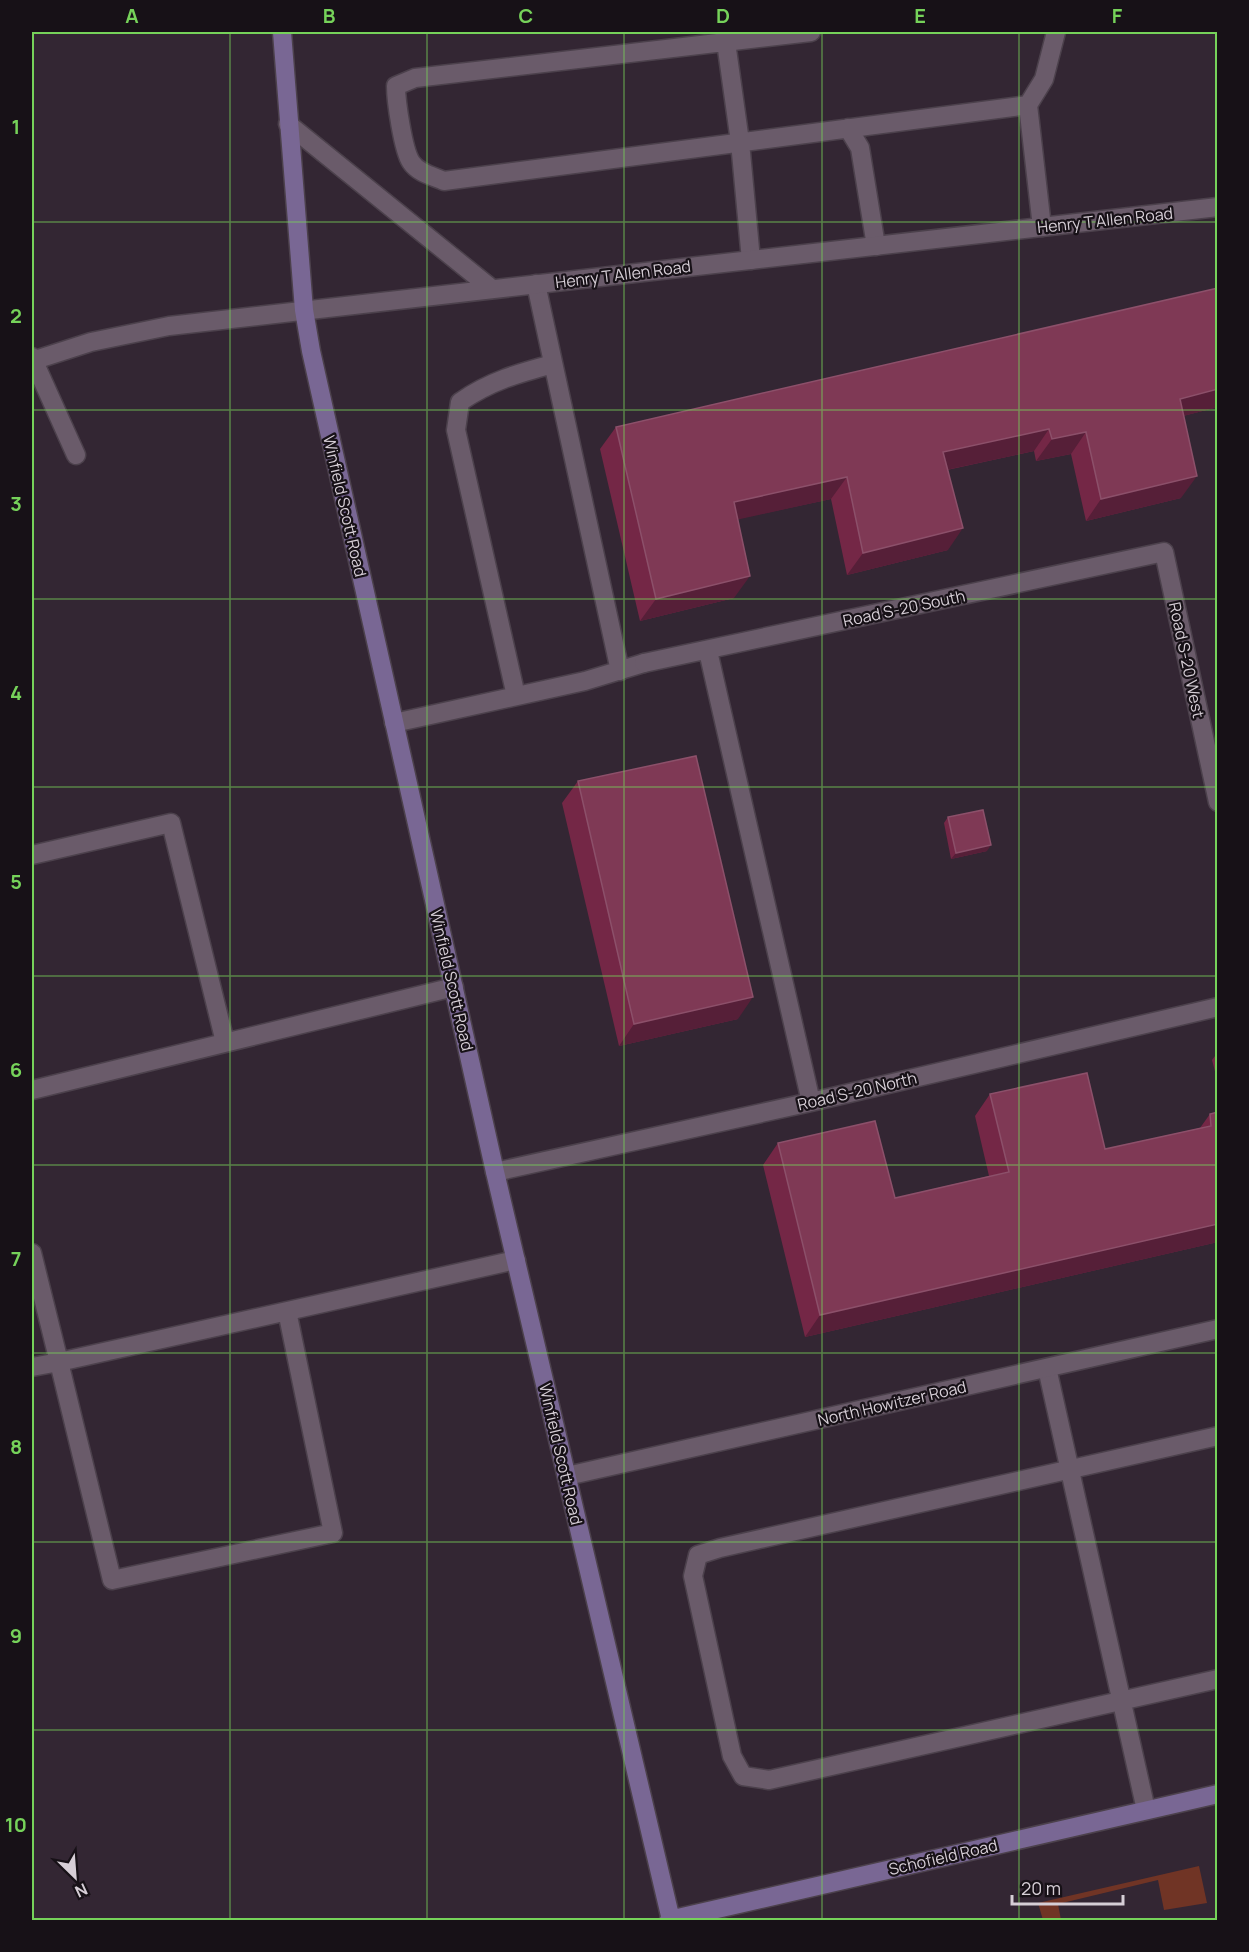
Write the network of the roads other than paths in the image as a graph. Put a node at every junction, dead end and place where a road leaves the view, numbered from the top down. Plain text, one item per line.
1 (282, 32) edge
2 (811, 32) edge
3 (1056, 32) edge
4 (726, 42) junction
5 (1028, 105) junction
6 (288, 124) junction
7 (848, 128) junction
8 (740, 142) junction
9 (1218, 207) edge
10 (1042, 227) junction
11 (876, 246) junction
12 (751, 260) junction
13 (536, 284) junction
14 (492, 290) junction
15 (304, 310) junction
16 (32, 360) edge
17 (554, 364) junction
18 (76, 454) dead end
19 (1164, 552) joint
20 (708, 651) junction
21 (620, 671) junction
22 (516, 696) junction
23 (394, 723) junction
24 (1218, 802) edge
25 (32, 855) edge
26 (454, 987) junction
27 (1218, 1007) edge
28 (225, 1042) junction
29 (32, 1090) edge
30 (811, 1102) junction
31 (495, 1172) junction
32 (32, 1253) edge
33 (516, 1260) junction
34 (287, 1311) junction
35 (1218, 1329) edge
36 (58, 1362) junction
37 (32, 1367) edge
38 (1047, 1368) junction
39 (1218, 1436) edge
40 (1070, 1468) junction
41 (567, 1476) junction
42 (1218, 1679) edge
43 (1122, 1700) junction
44 (1218, 1794) edge
45 (1146, 1810) junction
46 (670, 1920) edge

1 - 6 street, Winfield Scott Road
2 - 4 street
3 - 5 street
4 - 8 street
4 - 8 street
5 - 7 street
5 - 10 street
6 - 14 street
6 - 15 street, Winfield Scott Road
7 - 8 street
7 - 11 street
8 - 12 street
9 - 10 street, Henry T Allen Road
10 - 11 street, Henry T Allen Road
11 - 12 street, Henry T Allen Road
12 - 13 street, Henry T Allen Road
13 - 14 street, Henry T Allen Road
13 - 17 street
14 - 15 street, Henry T Allen Road
15 - 16 street, Henry T Allen Road
15 - 23 street, Winfield Scott Road
16 - 18 street
17 - 21 street
17 - 22 street
19 - 20 street, Road S-20 South
19 - 24 street, Road S-20 West
20 - 21 street, Road S-20 South
20 - 30 street
21 - 22 street, Road S-20 South
22 - 23 street, Road S-20 South
23 - 26 street, Winfield Scott Road
25 - 28 street
26 - 28 street
26 - 31 street, Winfield Scott Road
27 - 30 street, Road S-20 North
28 - 29 street
30 - 31 street, Road S-20 North
31 - 33 street, Winfield Scott Road
32 - 36 street
33 - 34 street
33 - 41 street, Winfield Scott Road
34 - 36 street
34 - 36 street
35 - 38 street, North Howitzer Road
36 - 37 street
38 - 40 street
38 - 41 street, North Howitzer Road
39 - 40 street
40 - 43 street
40 - 43 street
41 - 46 street, Winfield Scott Road
42 - 43 street
43 - 45 street
44 - 45 street, Schofield Road
45 - 46 street, Schofield Road

